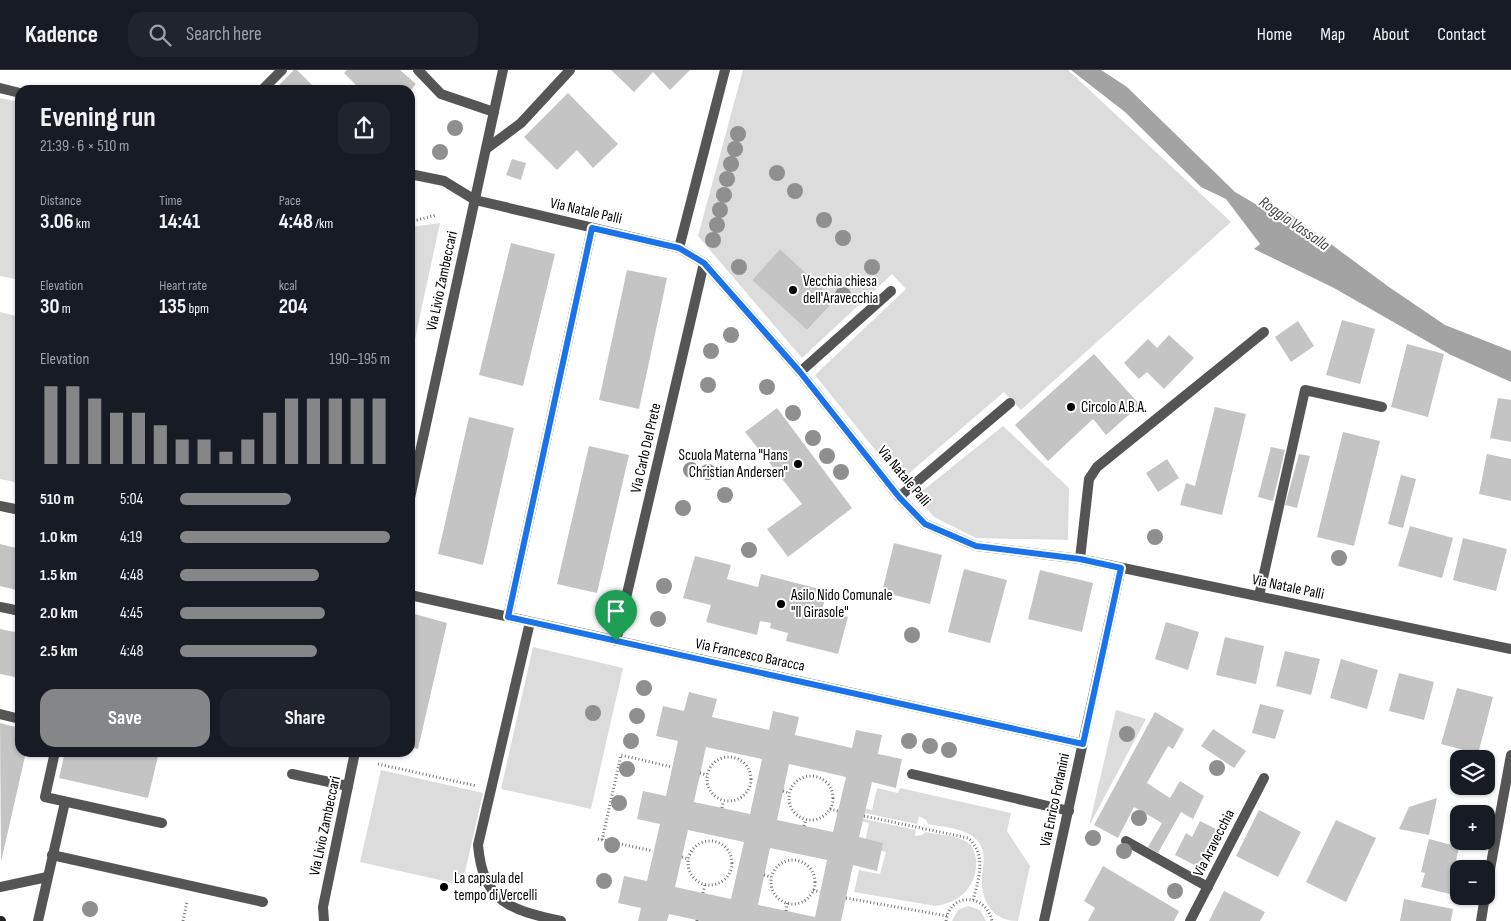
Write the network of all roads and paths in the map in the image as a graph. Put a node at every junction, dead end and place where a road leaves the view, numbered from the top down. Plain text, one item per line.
1 (282, 70) edge
2 (418, 70) edge
3 (503, 70) edge
4 (570, 70) edge
5 (725, 70) edge
6 (267, 85) edge
7 (0, 88) edge
8 (15, 92) edge
9 (494, 112) junction
10 (486, 149) junction
11 (415, 175) edge
12 (475, 200) junction
13 (436, 215) dead end
14 (415, 221) edge
15 (592, 228) junction
16 (679, 248) junction
17 (704, 263) junction
18 (891, 291) dead end
19 (1264, 332) dead end
20 (800, 372) junction
21 (1010, 403) dead end
22 (1382, 407) dead end
23 (415, 475) edge
24 (899, 497) junction
25 (0, 506) edge
26 (15, 509) edge
27 (1080, 559) junction
28 (1121, 568) junction
29 (415, 596) edge
30 (1259, 596) junction
31 (0, 606) edge
32 (15, 610) edge
33 (508, 617) junction
34 (530, 622) junction
35 (616, 641) junction
36 (1511, 649) edge
37 (0, 714) edge
38 (15, 718) edge
39 (1083, 744) junction
40 (734, 753) dead end
41 (1511, 755) edge
42 (55, 757) edge
43 (355, 757) edge
44 (732, 758) junction
45 (378, 764) dead end
46 (672, 766) dead end
47 (816, 771) dead end
48 (700, 773) dead end
49 (292, 774) dead end
50 (912, 774) dead end
51 (707, 775) junction
52 (815, 777) junction
53 (1264, 778) dead end
54 (750, 784) junction
55 (348, 786) junction
56 (756, 786) dead end
57 (492, 789) junction
58 (783, 791) dead end
59 (789, 793) junction
60 (723, 801) junction
61 (65, 802) junction
62 (722, 808) dead end
63 (830, 809) junction
64 (838, 810) dead end
65 (1069, 811) junction
66 (864, 816) dead end
67 (806, 820) junction
68 (162, 823) dead end
69 (804, 826) dead end
70 (716, 836) dead end
71 (1126, 841) dead end
72 (714, 842) junction
73 (653, 851) dead end
74 (798, 854) dead end
75 (52, 855) junction
76 (682, 857) dead end
77 (689, 859) junction
78 (797, 860) junction
79 (1492, 860) edge
80 (732, 868) junction
81 (737, 870) dead end
82 (764, 876) dead end
83 (47, 877) junction
84 (771, 877) junction
85 (705, 885) junction
86 (0, 887) edge
87 (1208, 887) junction
88 (813, 890) junction
89 (820, 892) dead end
90 (703, 893) dead end
91 (189, 894) dead end
92 (846, 898) dead end
93 (973, 900) junction
94 (263, 902) dead end
95 (788, 903) junction
96 (1484, 905) edge
97 (323, 907) junction
98 (786, 911) dead end
99 (947, 916) junction
100 (38, 921) edge
101 (183, 921) edge
102 (316, 921) edge
103 (324, 921) edge
104 (561, 921) edge
105 (946, 921) edge
106 (992, 921) edge
107 (1044, 921) edge
108 (1190, 921) edge
109 (1481, 921) edge

1 - 6 street
2 - 9 street
3 - 9 street, Via Livio Zambeccari
4 - 10 street
5 - 16 street
7 - 8 street
9 - 10 street, Via Livio Zambeccari
10 - 12 street, Via Livio Zambeccari
11 - 12 street, Via Natale Palli
12 - 15 street, Via Natale Palli
12 - 23 street, Via Livio Zambeccari
13 - 14 path
15 - 16 street, Via Natale Palli
15 - 33 street
16 - 17 street, Via Natale Palli
17 - 20 street, Via Natale Palli
17 - 35 street, Via Carlo Del Prete
18 - 20 street
19 - 27 street
20 - 24 street, Via Natale Palli
21 - 24 street
22 - 30 street
24 - 27 street, Via Natale Palli
25 - 26 street
27 - 28 street, Via Natale Palli
28 - 30 street, Via Natale Palli
28 - 39 street, Via Enrico Forlanini
29 - 33 street, Via Francesco Baracca
30 - 36 street, Via Natale Palli
31 - 32 street
33 - 34 street, Via Francesco Baracca
34 - 35 street, Via Francesco Baracca
34 - 57 street
35 - 39 street, Via Francesco Baracca
37 - 38 street
39 - 65 street, Via Enrico Forlanini
40 - 44 path
41 - 79 street
42 - 61 street
43 - 55 street, Via Livio Zambeccari
44 - 51 path
44 - 54 path
45 - 57 path
46 - 73 path
47 - 52 path
48 - 51 path
49 - 55 street
50 - 65 street
51 - 60 path
52 - 59 path
52 - 63 path
53 - 87 street, Via Aravecchia
54 - 56 path
54 - 60 path
55 - 97 street, Via Livio Zambeccari
57 - 104 street
58 - 59 path
59 - 67 path
60 - 62 path
61 - 68 street
61 - 75 street
63 - 64 path
63 - 67 path
65 - 107 street, Via Enrico Forlanini
66 - 93 path
67 - 69 path
70 - 72 path
71 - 87 street
72 - 77 path
72 - 80 path
74 - 78 path
75 - 83 street
75 - 94 street
76 - 77 path
77 - 85 path
78 - 84 path
78 - 88 path
80 - 81 path
80 - 85 path
82 - 84 path
83 - 86 street
83 - 100 street
84 - 95 path
85 - 90 path
87 - 108 street, Via Aravecchia
88 - 89 path
88 - 95 path
91 - 101 path
92 - 99 path
93 - 99 path
93 - 106 path
95 - 98 path
96 - 109 street
97 - 102 street, Via Livio Zambeccari
97 - 103 street, Via Livio Zambeccari
99 - 105 path

